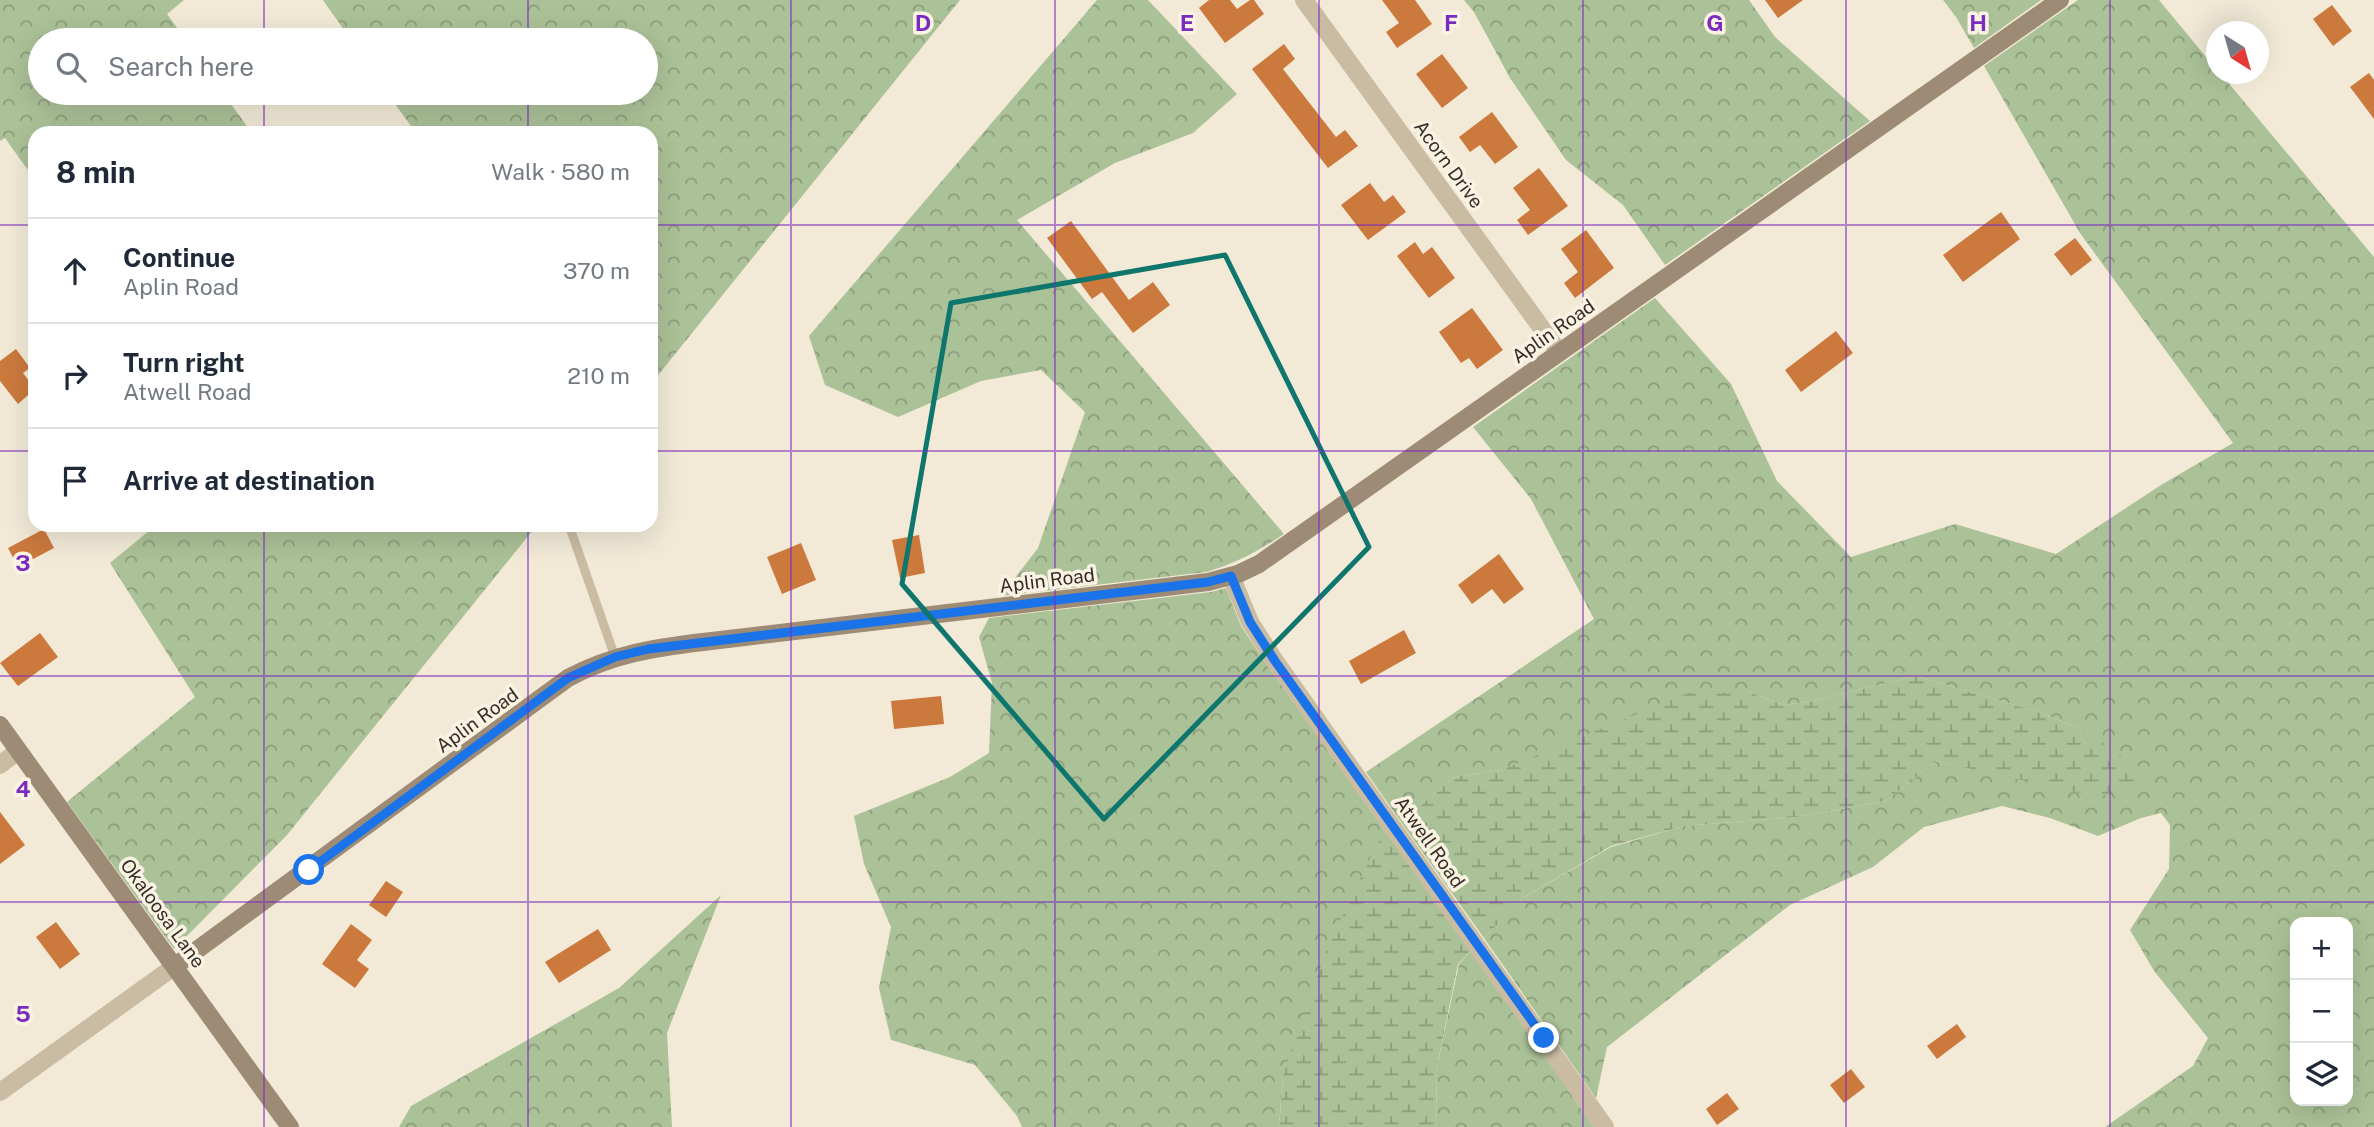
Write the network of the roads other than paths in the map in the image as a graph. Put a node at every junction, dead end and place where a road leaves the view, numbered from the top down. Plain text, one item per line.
1 (1304, 0) edge
2 (2060, 0) edge
3 (1559, 352) junction
4 (571, 532) edge
5 (1231, 576) junction
6 (615, 657) junction
7 (0, 725) edge
8 (18, 751) junction
9 (0, 765) edge
10 (175, 966) junction
11 (0, 1092) edge
12 (290, 1127) edge
13 (1605, 1127) edge

1 - 3 street, Acorn Drive
2 - 3 street, Aplin Road
3 - 5 street, Aplin Road
4 - 6 lane
5 - 6 street, Aplin Road
5 - 13 street, Atwell Road
6 - 10 street, Aplin Road
7 - 8 street, Okaloosa Lane
8 - 9 street
8 - 10 street, Okaloosa Lane
10 - 11 street, Aplin Road
10 - 12 street, Okaloosa Lane

